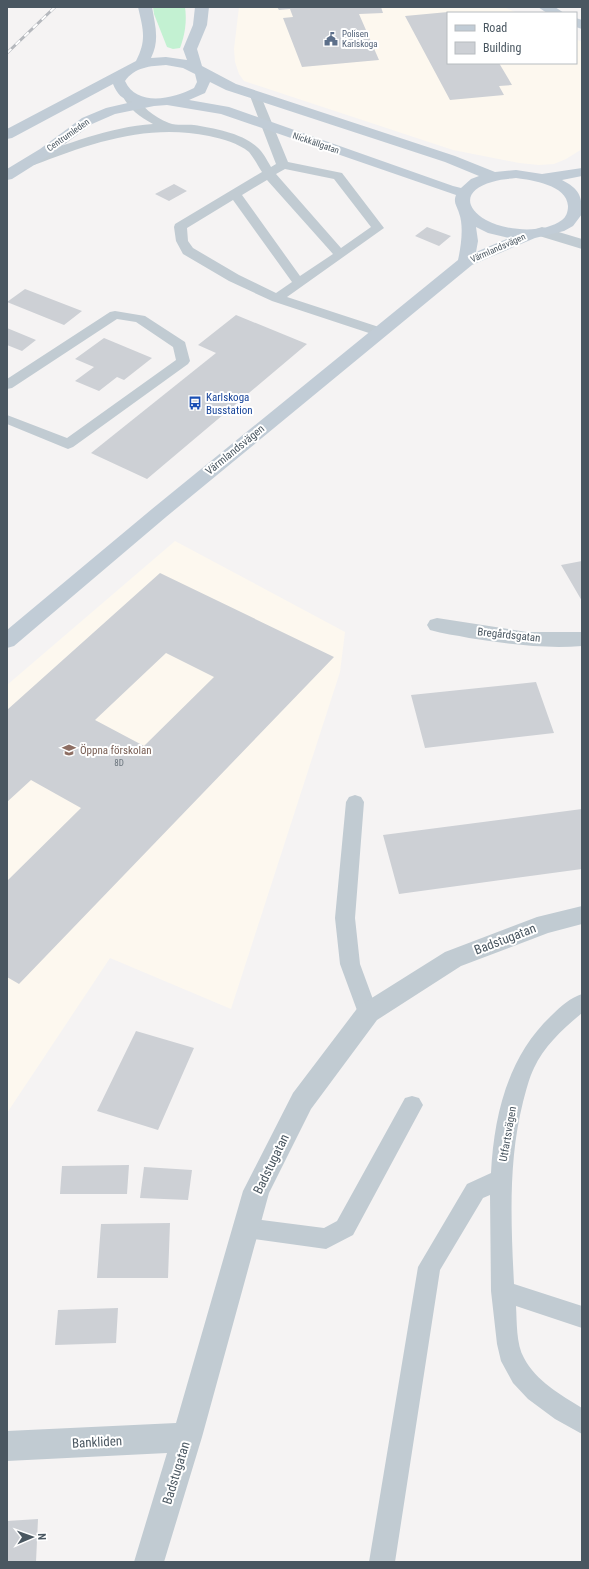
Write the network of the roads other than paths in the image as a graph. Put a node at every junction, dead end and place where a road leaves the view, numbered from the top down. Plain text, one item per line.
1 (145, 7) edge
2 (202, 7) edge
3 (545, 7) edge
4 (555, 12) edge
5 (141, 64) junction
6 (198, 70) junction
7 (123, 73) junction
8 (256, 96) junction
9 (131, 101) junction
10 (162, 102) junction
11 (268, 126) junction
12 (169, 127) junction
13 (7, 135) edge
14 (28, 162) junction
15 (283, 165) junction
16 (582, 172) edge
17 (269, 174) junction
18 (7, 176) edge
19 (493, 176) junction
20 (540, 178) junction
21 (464, 193) junction
22 (236, 195) junction
23 (578, 205) edge
24 (467, 214) junction
25 (536, 233) junction
26 (582, 244) edge
27 (340, 254) junction
28 (466, 262) junction
29 (299, 283) junction
30 (277, 298) junction
31 (380, 332) junction
32 (7, 385) edge
33 (7, 419) edge
34 (437, 625) dead end
35 (582, 639) edge
36 (7, 641) edge
37 (355, 802) dead end
38 (582, 915) edge
39 (582, 1002) edge
40 (368, 1013) junction
41 (412, 1106) dead end
42 (501, 1179) junction
43 (246, 1228) junction
44 (502, 1290) junction
45 (582, 1317) edge
46 (582, 1422) edge
47 (187, 1437) junction
48 (7, 1446) edge
49 (149, 1562) edge
50 (382, 1562) edge

1 - 5 street
2 - 6 street
3 - 4 street
5 - 6 street
5 - 7 street
6 - 8 street
6 - 10 street, Centrumleden
7 - 9 street
7 - 13 street
8 - 11 lane
8 - 19 street
9 - 10 street, Centrumleden
9 - 12 lane
9 - 14 street, Centrumleden
10 - 11 street, Nickkällgatan
11 - 15 lane
11 - 21 street, Nickkällgatan
12 - 14 lane
12 - 17 lane
14 - 18 street, Centrumleden
15 - 17 lane
15 - 27 lane
16 - 20 street
17 - 22 lane
17 - 27 lane
19 - 20 street
19 - 21 street
20 - 23 street
21 - 24 street, Värmlandsvägen
22 - 29 lane
22 - 30 lane
23 - 25 street, Värmlandsvägen
24 - 25 street
24 - 28 street, Värmlandsvägen
25 - 26 street
25 - 28 street, Värmlandsvägen
27 - 29 lane
28 - 31 street, Värmlandsvägen
29 - 30 lane
30 - 31 lane
31 - 36 street, Värmlandsvägen
32 - 33 lane
34 - 35 street, Bregårdsgatan
37 - 40 lane
38 - 40 street, Badstugatan
39 - 42 lane, Utfartsvägen
40 - 43 street, Badstugatan
41 - 43 lane
42 - 44 lane, Utfartsvägen
42 - 50 lane
43 - 47 street, Badstugatan
44 - 45 lane
44 - 46 lane, Utfartsvägen
47 - 48 street, Bankliden
47 - 49 street, Badstugatan

